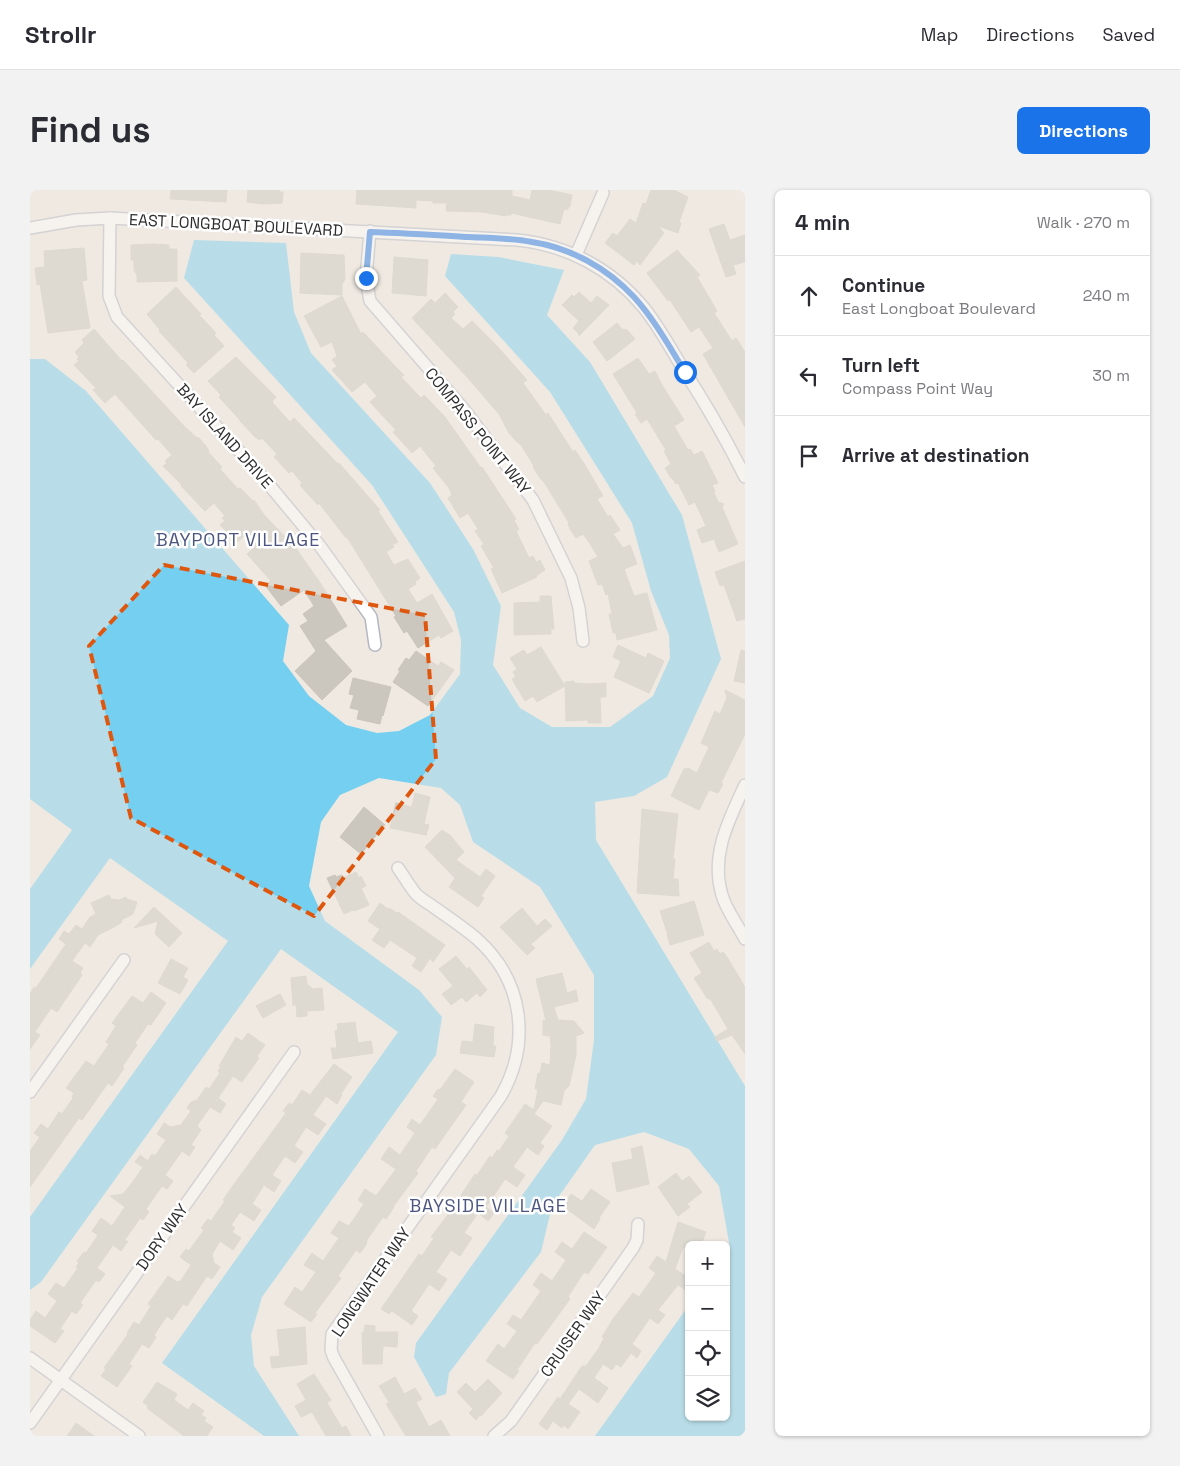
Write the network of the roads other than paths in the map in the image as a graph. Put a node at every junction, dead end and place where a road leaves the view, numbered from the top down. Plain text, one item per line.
1 (603, 193) dead end
2 (110, 218) junction
3 (30, 228) edge
4 (370, 232) junction
5 (576, 255) junction
6 (745, 477) edge
7 (583, 641) dead end
8 (375, 645) dead end
9 (745, 785) edge
10 (398, 868) dead end
11 (745, 939) edge
12 (124, 960) dead end
13 (294, 1052) dead end
14 (30, 1092) edge
15 (638, 1224) dead end
16 (30, 1358) edge
17 (61, 1379) junction
18 (30, 1423) edge
19 (139, 1436) edge
20 (378, 1436) edge
21 (494, 1436) edge

1 - 5 street
2 - 3 street, EAST LONGBOAT BOULEVARD
2 - 4 street, EAST LONGBOAT BOULEVARD
2 - 8 street, BAY ISLAND DRIVE
4 - 5 street, EAST LONGBOAT BOULEVARD
4 - 7 street, COMPASS POINT WAY
5 - 6 street, EAST LONGBOAT BOULEVARD
9 - 11 street
10 - 20 street, LONGWATER WAY
12 - 14 street
13 - 17 street, DORY WAY
15 - 21 street, CRUISER WAY
16 - 17 street
17 - 18 street, DORY WAY
17 - 19 street

